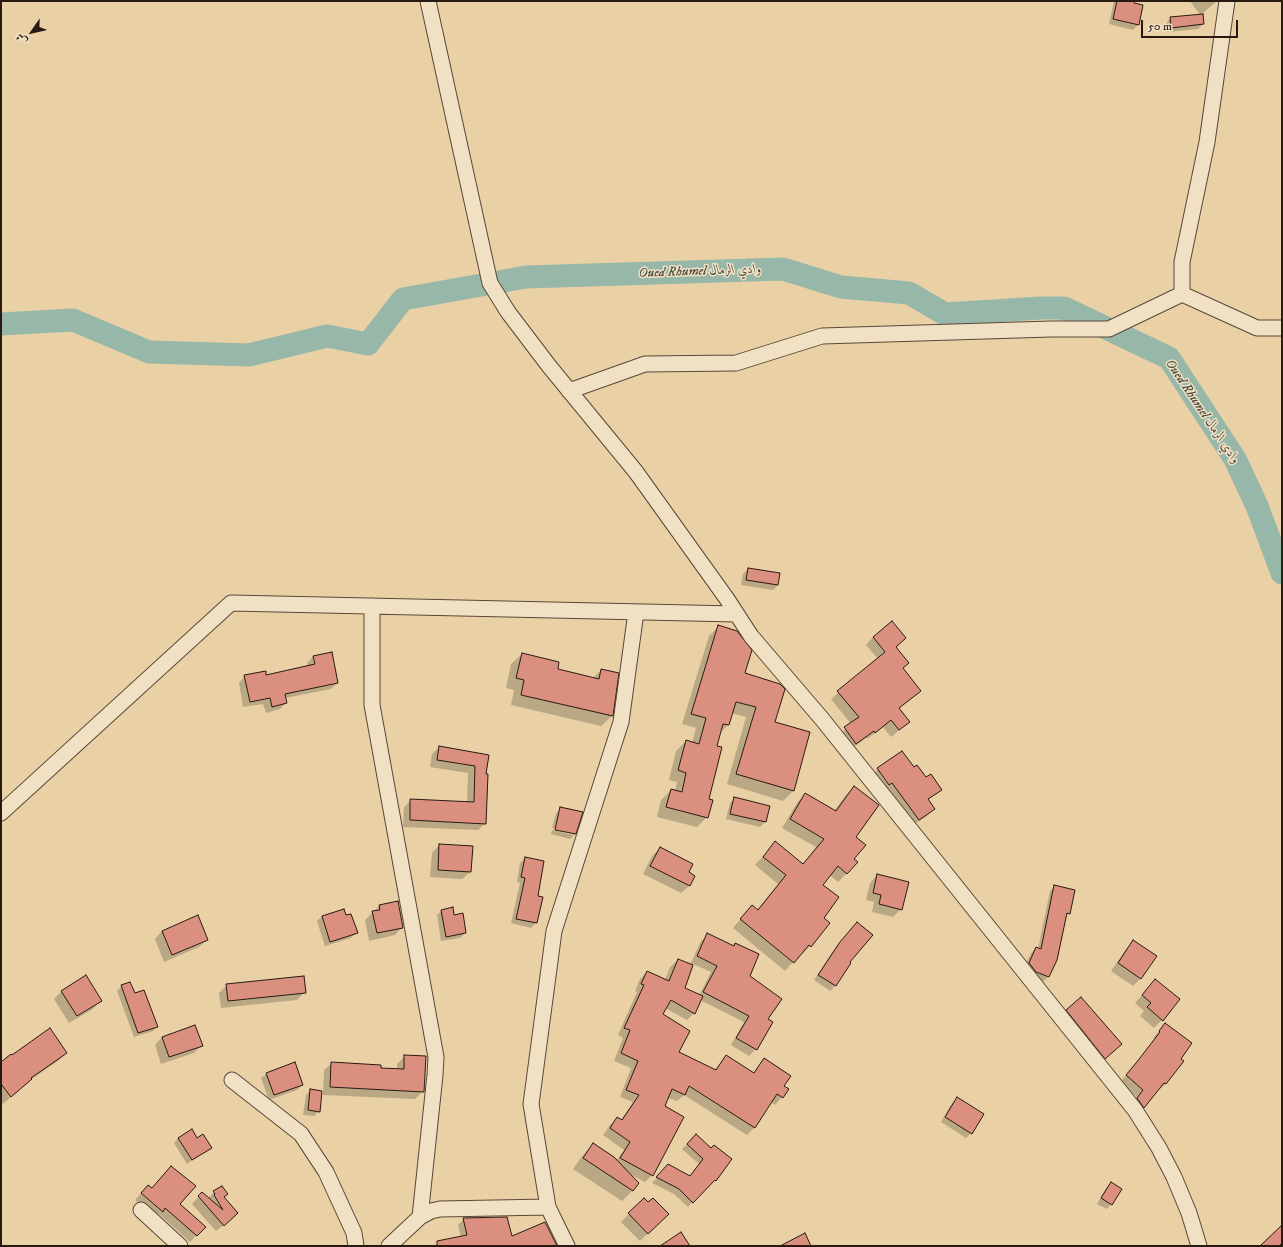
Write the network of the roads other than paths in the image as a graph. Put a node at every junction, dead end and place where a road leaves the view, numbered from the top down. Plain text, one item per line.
1 (428, 1) edge
2 (1227, 1) edge
3 (1182, 294) junction
4 (1282, 328) edge
5 (569, 391) junction
6 (372, 606) junction
7 (636, 612) junction
8 (736, 614) junction
9 (1, 813) edge
10 (232, 1080) dead end
11 (548, 1207) junction
12 (140, 1210) dead end
13 (420, 1217) junction
14 (180, 1246) edge
15 (356, 1246) edge
16 (389, 1246) edge
17 (567, 1246) edge
18 (1199, 1246) edge

1 - 5 street
2 - 3 street
3 - 4 street
3 - 5 street
5 - 8 street
6 - 7 street
6 - 9 street
6 - 13 street
7 - 8 street
7 - 11 street
8 - 18 street
10 - 15 street
11 - 13 street
11 - 17 street
12 - 14 street
13 - 16 street

